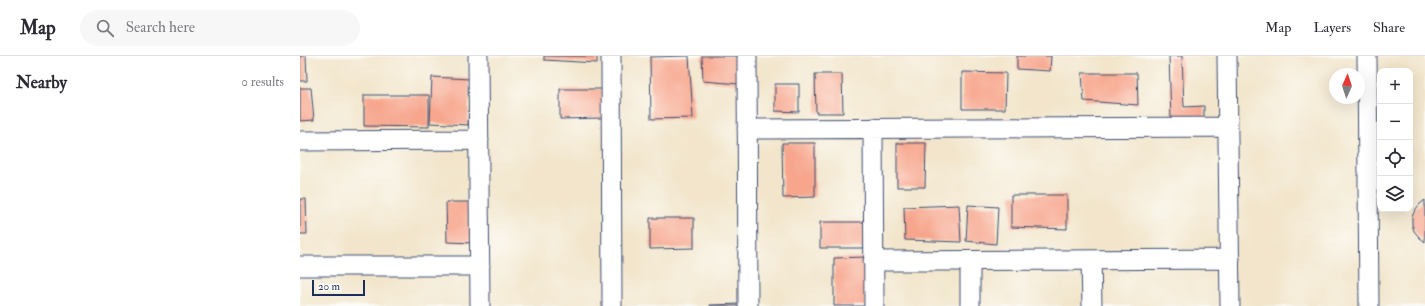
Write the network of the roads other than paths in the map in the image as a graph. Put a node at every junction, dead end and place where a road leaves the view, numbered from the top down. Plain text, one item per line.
1 (478, 56) edge
2 (611, 56) edge
3 (747, 56) edge
4 (1228, 56) edge
5 (1367, 56) edge
6 (1228, 127) junction
7 (873, 128) junction
8 (748, 129) junction
9 (479, 140) junction
10 (300, 141) edge
11 (1230, 259) junction
12 (970, 260) junction
13 (1091, 260) junction
14 (874, 261) junction
15 (300, 266) edge
16 (480, 266) junction
17 (480, 306) edge
18 (612, 306) edge
19 (748, 306) edge
20 (874, 306) edge
21 (970, 306) edge
22 (1092, 306) edge
23 (1230, 306) edge
24 (1369, 306) edge

1 - 9 street
2 - 18 street
3 - 8 street
4 - 6 street
5 - 24 street
6 - 7 street
6 - 11 street
7 - 8 street
7 - 14 street
8 - 19 street
9 - 10 street
9 - 16 street
11 - 13 street
11 - 23 street
12 - 13 street
12 - 14 street
12 - 21 street
13 - 22 street
14 - 20 street
15 - 16 street
16 - 17 street

